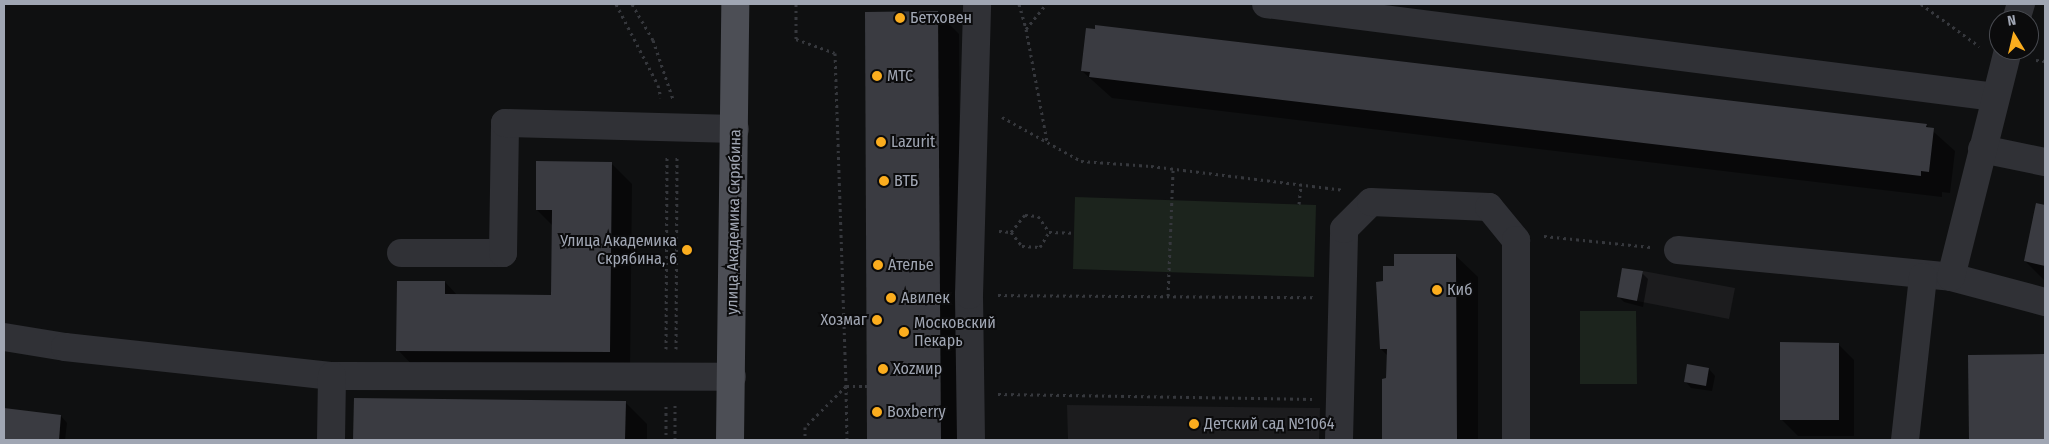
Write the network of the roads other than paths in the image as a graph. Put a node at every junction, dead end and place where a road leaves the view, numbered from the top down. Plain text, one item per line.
1 (735, 4) edge
2 (977, 4) edge
3 (1266, 4) edge
4 (2005, 60) edge
5 (1995, 97) junction
6 (735, 129) junction
7 (1982, 149) junction
8 (2045, 162) edge
9 (1678, 250) road end
10 (401, 252) dead end
11 (1923, 277) junction
12 (1951, 277) junction
13 (2045, 302) edge
14 (4, 337) edge
15 (332, 376) junction
16 (732, 377) junction
17 (330, 440) edge
18 (730, 440) edge
19 (971, 440) edge
20 (1339, 440) edge
21 (1516, 440) edge
22 (1905, 440) edge

1 - 6 main road, улица Академика Скрябина
2 - 19 lane
3 - 5 lane
4 - 5 lane
5 - 7 lane
6 - 10 lane
6 - 16 main road, улица Академика Скрябина
7 - 8 lane
7 - 12 lane
9 - 11 lane
11 - 12 lane
11 - 22 lane
12 - 13 lane
14 - 15 lane
15 - 16 lane
15 - 17 lane
16 - 18 main road, улица Академика Скрябина
20 - 21 lane

